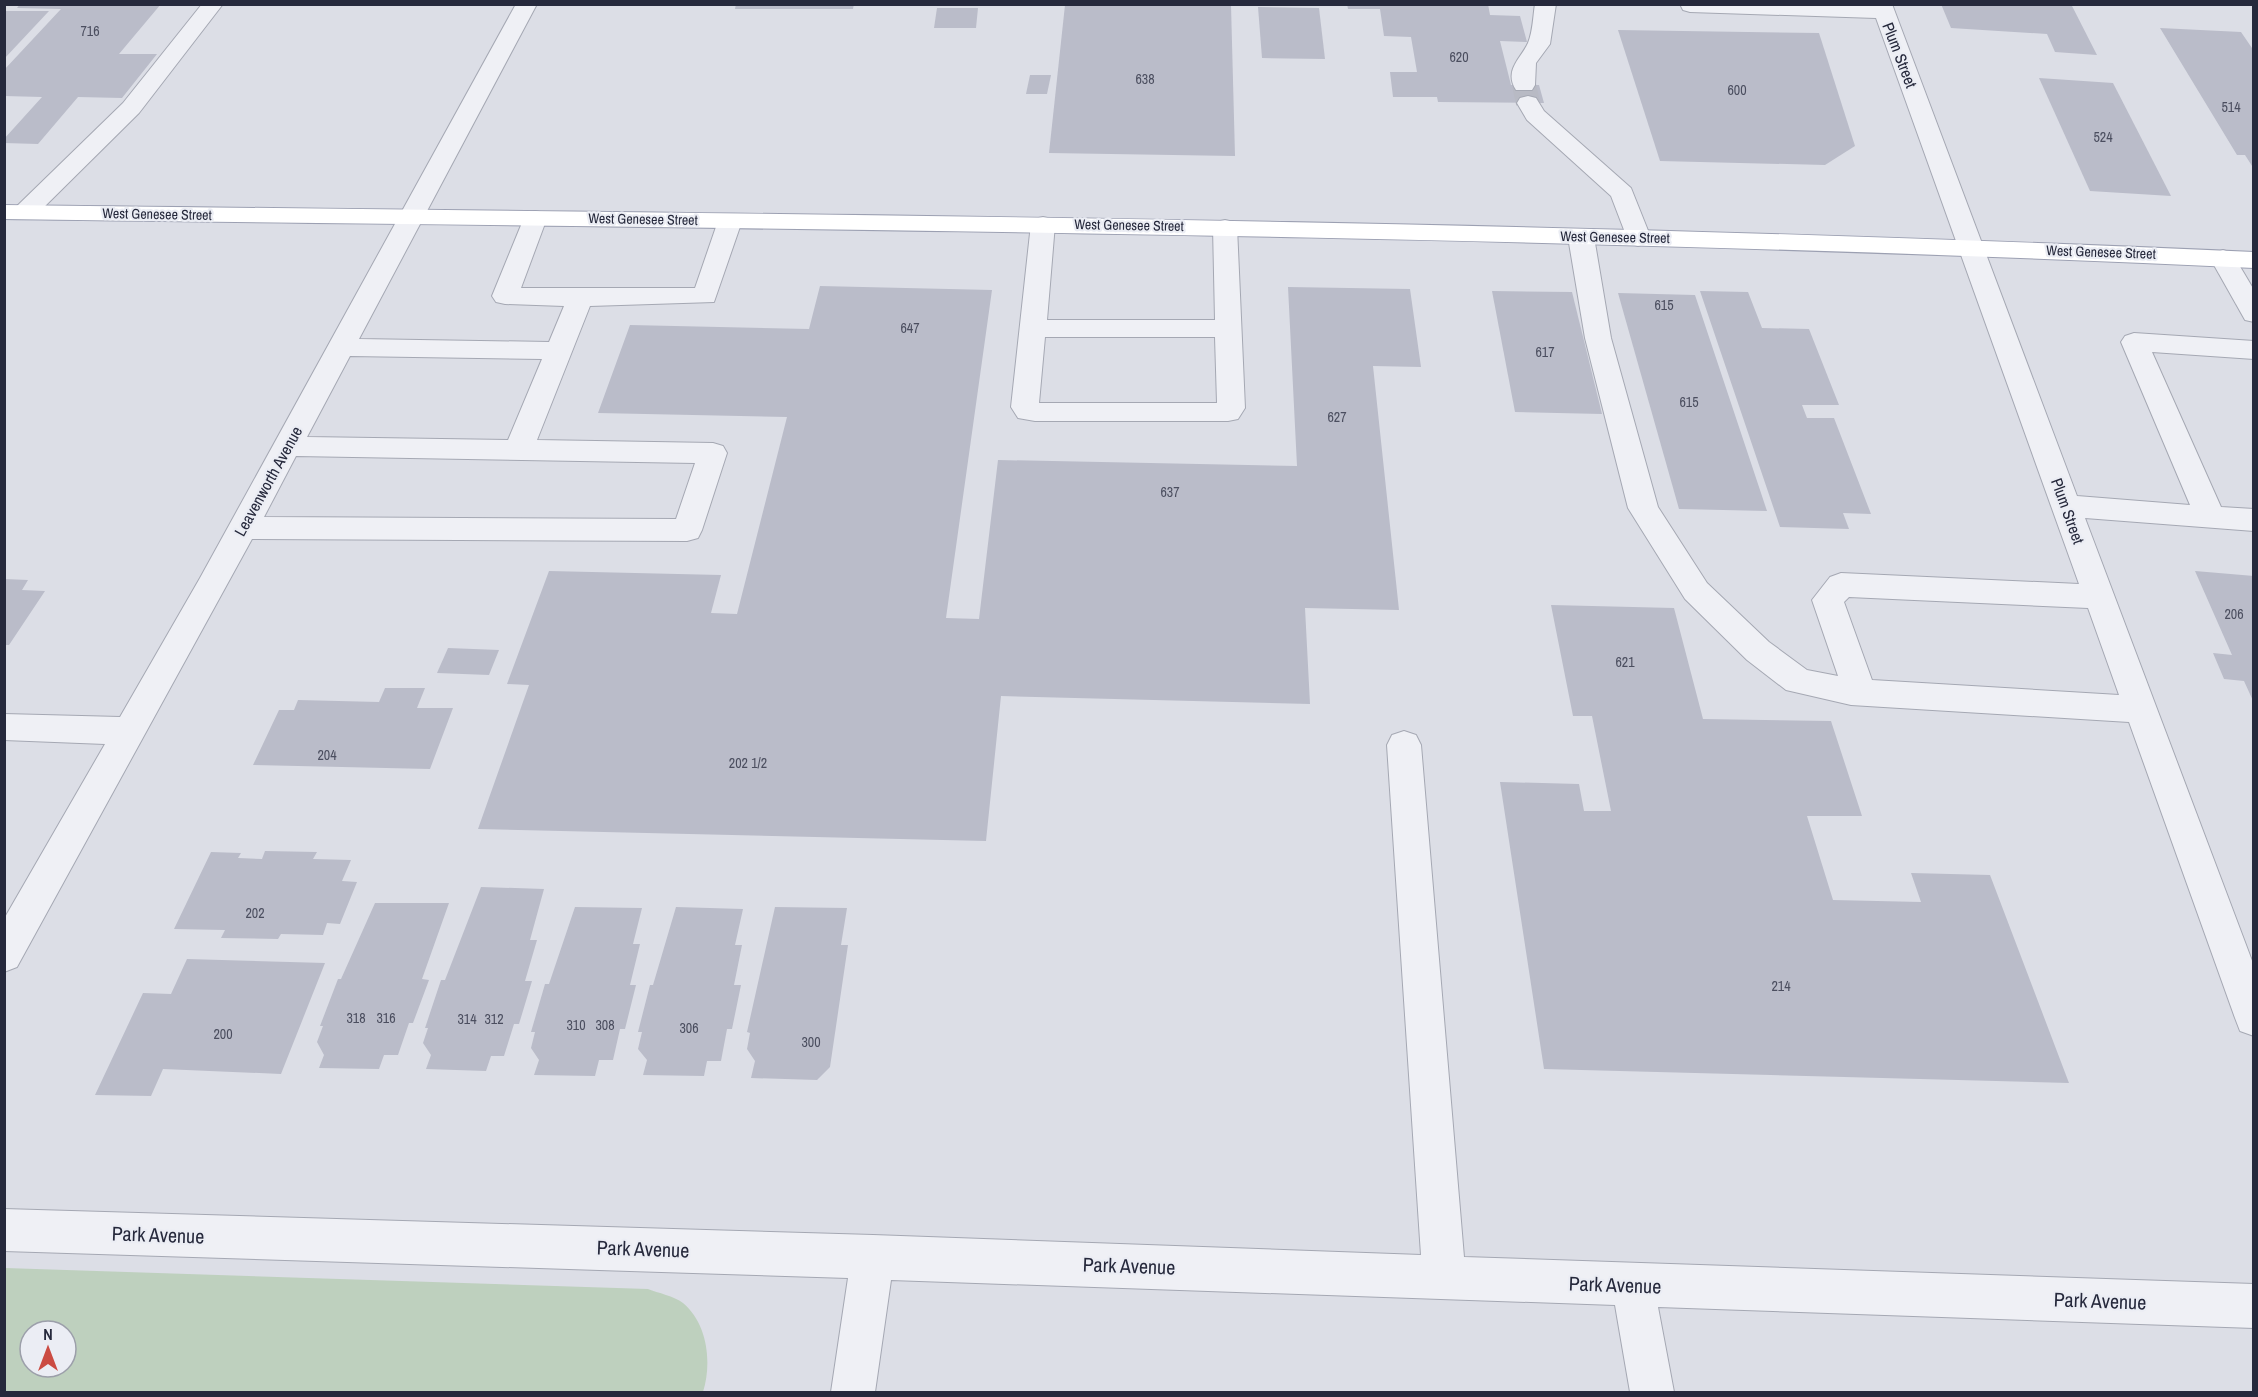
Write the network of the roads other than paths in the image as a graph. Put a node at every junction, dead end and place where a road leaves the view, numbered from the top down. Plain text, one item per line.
1 (213, 4) edge
2 (527, 4) edge
3 (1546, 4) edge
4 (1690, 6) edge
5 (1883, 8) edge
6 (15, 212) edge
7 (409, 218) junction
8 (535, 218) junction
9 (730, 221) junction
10 (1043, 224) junction
11 (1225, 227) junction
12 (1581, 237) junction
13 (1638, 238) junction
14 (1970, 247) junction
15 (2223, 258) junction
16 (2253, 260) edge
17 (580, 298) junction
18 (2253, 314) edge
19 (1033, 328) junction
20 (1229, 329) junction
21 (341, 347) junction
22 (558, 351) junction
23 (2253, 351) edge
24 (288, 446) junction
25 (519, 449) junction
26 (2066, 506) junction
27 (2211, 518) junction
28 (2253, 520) edge
29 (243, 528) junction
30 (2099, 597) junction
31 (1860, 693) junction
32 (2141, 711) junction
33 (4, 727) edge
34 (130, 731) junction
35 (1404, 745) dead end
36 (4, 955) edge
37 (2253, 1018) edge
38 (4, 1230) edge
39 (873, 1256) junction
40 (1444, 1279) junction
41 (1633, 1286) junction
42 (2253, 1306) edge
43 (853, 1392) edge
44 (1652, 1392) edge

1 - 6 street
2 - 7 street, Leavenworth Avenue
3 - 13 street
4 - 5 street
5 - 14 street, Plum Street
6 - 7 main road, West Genesee Street
7 - 8 main road, West Genesee Street
7 - 21 street, Leavenworth Avenue
8 - 9 main road, West Genesee Street
8 - 17 street
9 - 10 main road, West Genesee Street
9 - 17 street
10 - 11 main road, West Genesee Street
10 - 19 street
11 - 12 main road, West Genesee Street
11 - 20 street
12 - 13 main road, West Genesee Street
12 - 31 street
13 - 14 main road, West Genesee Street
14 - 15 main road, West Genesee Street
14 - 26 street, Plum Street
15 - 16 main road, West Genesee Street
15 - 18 street
17 - 22 street
19 - 20 street
19 - 20 street
21 - 22 street
21 - 24 street, Leavenworth Avenue
22 - 25 street
23 - 27 street
24 - 25 street
24 - 29 street, Leavenworth Avenue
25 - 29 street
26 - 27 street
26 - 30 street, Plum Street
27 - 28 street
29 - 34 street, Leavenworth Avenue
30 - 31 street
30 - 32 street, Plum Street
31 - 32 street
32 - 37 street, Plum Street
33 - 34 street
34 - 36 street, Leavenworth Avenue
35 - 40 street
38 - 39 street, Park Avenue
39 - 40 street, Park Avenue
39 - 43 street
40 - 41 street, Park Avenue
41 - 42 street, Park Avenue
41 - 44 street

